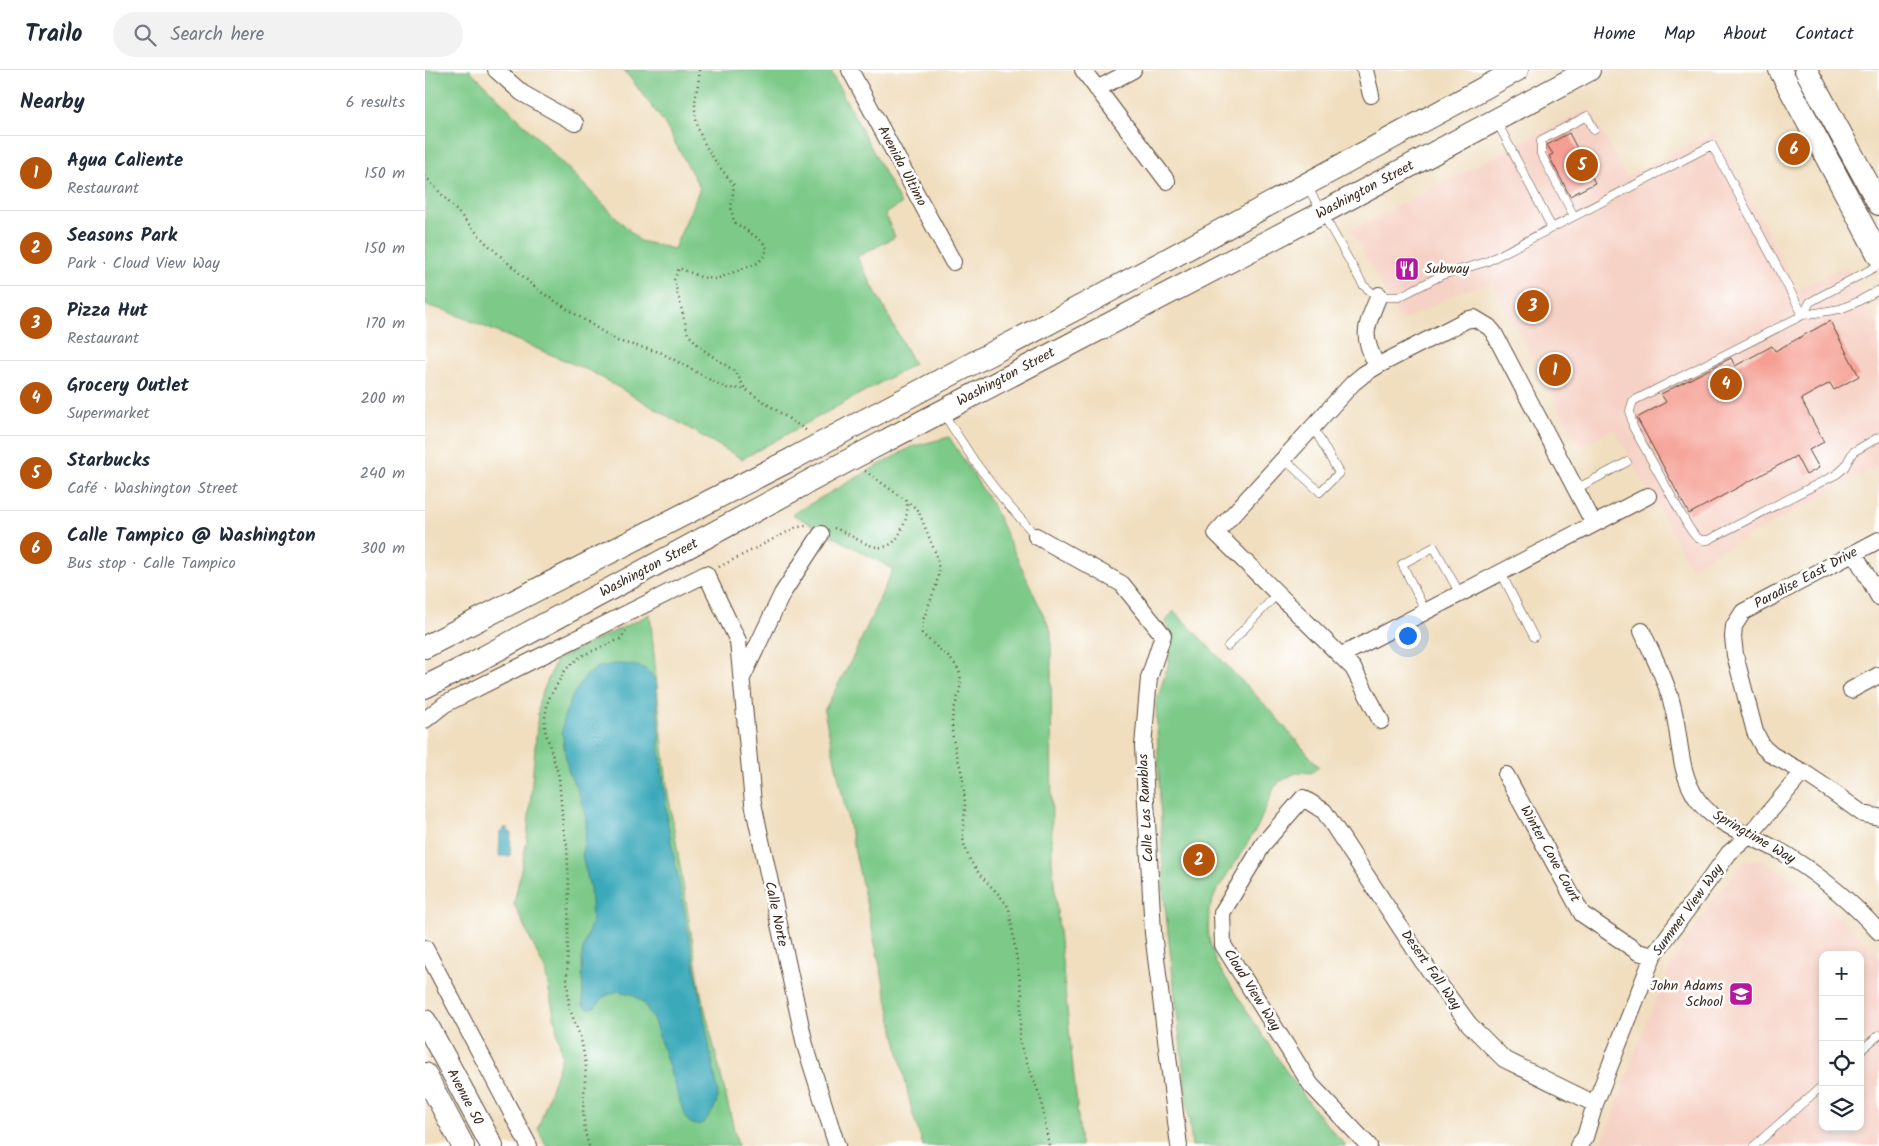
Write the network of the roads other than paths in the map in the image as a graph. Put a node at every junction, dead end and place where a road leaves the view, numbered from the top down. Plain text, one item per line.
1 (496, 70) edge
2 (850, 70) edge
3 (1083, 70) edge
4 (1133, 70) edge
5 (1365, 70) edge
6 (1517, 70) edge
7 (1589, 70) edge
8 (1780, 70) edge
9 (1806, 70) edge
10 (1097, 88) junction
11 (1371, 95) dead end
12 (1497, 120) junction
13 (575, 123) dead end
14 (1595, 130) dead end
15 (1167, 181) dead end
16 (1306, 185) junction
17 (1879, 204) edge
18 (1322, 213) junction
19 (1574, 216) junction
20 (1552, 228) junction
21 (1879, 256) edge
22 (953, 262) dead end
23 (1879, 265) edge
24 (1879, 290) edge
25 (1379, 295) junction
26 (1803, 315) junction
27 (1377, 366) junction
28 (942, 411) junction
29 (1313, 427) junction
30 (1879, 437) edge
31 (1284, 459) junction
32 (1627, 462) dead end
33 (1576, 489) junction
34 (1648, 496) dead end
35 (1594, 524) junction
36 (821, 534) dead end
37 (1036, 536) joint
38 (1879, 540) edge
39 (1854, 552) junction
40 (1501, 573) junction
41 (1277, 593) junction
42 (1460, 594) junction
43 (1879, 597) edge
44 (1426, 612) junction
45 (1642, 631) dead end
46 (1534, 637) dead end
47 (1228, 646) dead end
48 (425, 647) edge
49 (1342, 656) junction
50 (1879, 675) edge
51 (742, 678) junction
52 (425, 687) edge
53 (1851, 690) dead end
54 (425, 720) edge
55 (1381, 722) dead end
56 (1803, 772) junction
57 (1506, 775) dead end
58 (1303, 798) joint
59 (1879, 817) edge
60 (1749, 836) junction
61 (1876, 925) edge
62 (425, 948) edge
63 (1653, 956) junction
64 (425, 1021) edge
65 (1879, 1035) edge
66 (1864, 1048) edge
67 (425, 1074) edge
68 (1822, 1086) edge
69 (1595, 1104) junction
70 (463, 1146) edge
71 (492, 1146) edge
72 (529, 1146) edge
73 (837, 1146) edge
74 (1179, 1146) edge
75 (1369, 1146) edge
76 (1578, 1146) edge
77 (1754, 1146) edge

1 - 13 street
2 - 22 street, Avenida Ultimo
3 - 10 street
4 - 10 street
5 - 11 street
6 - 16 main road, Washington Street
7 - 12 main road, Washington Street
8 - 21 main road
9 - 17 main road
10 - 15 street
12 - 18 main road, Washington Street
12 - 20 lane
14 - 19 lane
16 - 18 lane
16 - 48 main road, Washington Street, bridge
18 - 25 lane
18 - 28 main road, Washington Street
19 - 20 lane
19 - 26 lane
20 - 25 lane
23 - 26 lane
24 - 26 lane
25 - 27 street
26 - 30 lane
27 - 29 street
27 - 33 street
28 - 37 lane
28 - 52 main road, Washington Street, bridge
29 - 31 street
29 - 31 lane
31 - 41 street
32 - 33 lane
33 - 35 street
34 - 35 street
35 - 40 street
36 - 51 street
37 - 74 street, Calle Las Ramblas
38 - 39 street, Paradise East Drive
39 - 43 street
39 - 56 street, Paradise East Drive
40 - 42 street
40 - 46 lane
41 - 47 lane
41 - 49 street
42 - 44 street
42 - 44 lane
44 - 49 street
45 - 60 street, Springtime Way
49 - 55 street
50 - 53 street
51 - 54 street, Calle Norte
51 - 73 street, Calle Norte
56 - 59 street, Paradise East Drive
56 - 60 street, Summer View Way
57 - 63 street, Winter Cove Court
58 - 69 street, Desert Fall Way
58 - 75 street, Cloud View Way
60 - 61 street, Springtime Way
60 - 63 street, Summer View Way
62 - 72 street
63 - 69 street, Summer View Way
64 - 71 main road, Avenue 50
65 - 66 lane
67 - 70 main road, Avenue 50
68 - 77 lane
69 - 76 street

